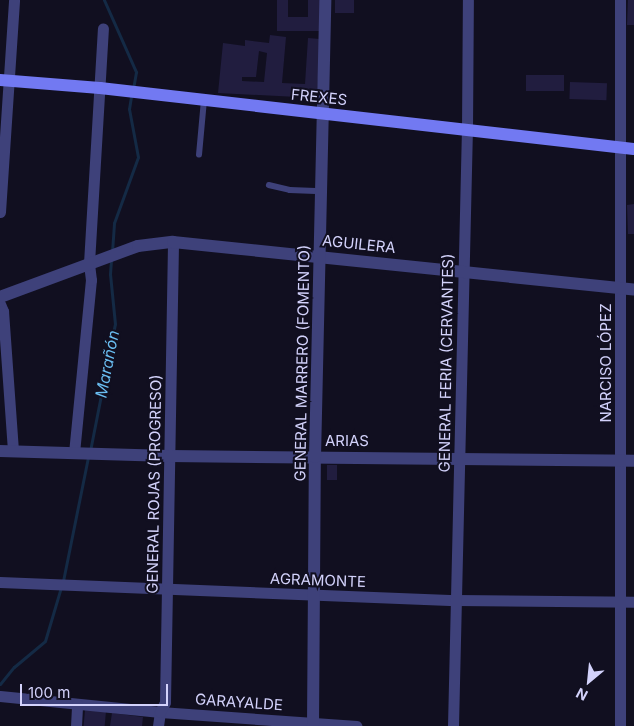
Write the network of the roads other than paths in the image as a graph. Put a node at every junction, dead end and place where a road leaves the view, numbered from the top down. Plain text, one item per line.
1 (14, 0) edge
2 (326, 0) edge
3 (468, 0) edge
4 (620, 0) edge
5 (103, 28) dead end
6 (4, 80) edge
7 (100, 88) junction
8 (204, 100) junction
9 (324, 114) junction
10 (467, 129) junction
11 (621, 148) junction
12 (634, 149) edge
13 (199, 155) dead end
14 (269, 185) dead end
15 (322, 191) junction
16 (0, 212) edge
17 (173, 242) junction
18 (320, 257) junction
19 (89, 263) junction
20 (463, 271) junction
21 (621, 288) junction
22 (634, 290) edge
23 (0, 297) edge
24 (0, 304) edge
25 (0, 450) edge
26 (14, 451) junction
27 (77, 453) junction
28 (169, 456) junction
29 (315, 458) junction
30 (459, 458) junction
31 (628, 461) edge
32 (0, 582) edge
33 (0, 588) edge
34 (167, 589) junction
35 (314, 595) junction
36 (456, 600) junction
37 (619, 602) junction
38 (634, 602) edge
39 (2, 696) edge
40 (78, 704) junction
41 (160, 712) junction
42 (313, 724) edge
43 (76, 726) edge
44 (158, 726) edge
45 (356, 726) edge
46 (453, 726) edge
47 (620, 726) edge

1 - 6 street
2 - 9 street, GENERAL MARRERO (FOMENTO)
3 - 10 street, GENERAL FERIA (CERVANTES)
4 - 11 street, NARCISO LÓPEZ
5 - 7 street
6 - 7 main road, FREXES
6 - 16 street
7 - 8 main road, FREXES
7 - 19 street
8 - 9 main road, FREXES
8 - 13 lane
9 - 10 main road, FREXES
9 - 15 street, GENERAL MARRERO (FOMENTO)
10 - 11 main road, FREXES
10 - 20 street, GENERAL FERIA (CERVANTES)
11 - 12 main road, FREXES
11 - 21 street, NARCISO LÓPEZ
14 - 15 lane
15 - 18 street, GENERAL MARRERO (FOMENTO)
17 - 18 street, AGUILERA
17 - 19 street, AGUILERA
17 - 28 street, GENERAL ROJAS (PROGRESO)
18 - 20 street, AGUILERA
18 - 29 street, GENERAL MARRERO (FOMENTO)
19 - 23 street, AGUILERA
19 - 27 street
20 - 21 street, AGUILERA
20 - 30 street, GENERAL FERIA (CERVANTES)
21 - 22 street, AGUILERA
21 - 31 street, NARCISO LÓPEZ
24 - 26 street
25 - 26 street, ARIAS
26 - 27 street, ARIAS
27 - 28 street, ARIAS
28 - 29 street, ARIAS
28 - 34 street, GENERAL ROJAS (PROGRESO)
29 - 30 street, ARIAS
29 - 35 street, GENERAL MARRERO (FOMENTO)
30 - 31 street, ARIAS
30 - 36 street, GENERAL FERIA (CERVANTES)
31 - 37 street, NARCISO LÓPEZ
32 - 33 street
32 - 34 street, AGRAMONTE
34 - 35 street, AGRAMONTE
34 - 41 street, GENERAL ROJAS (PROGRESO)
35 - 36 street, AGRAMONTE
35 - 42 street, GENERAL MARRERO (FOMENTO)
36 - 37 street, AGRAMONTE
36 - 46 street, GENERAL FERIA (CERVANTES)
37 - 38 street, AGRAMONTE
37 - 47 street, NARCISO LÓPEZ
39 - 40 street, GARAYALDE
40 - 41 street, GARAYALDE
40 - 43 street
41 - 42 street, GARAYALDE
41 - 44 street, GENERAL ROJAS (PROGRESO)
42 - 45 street, GARAYALDE

